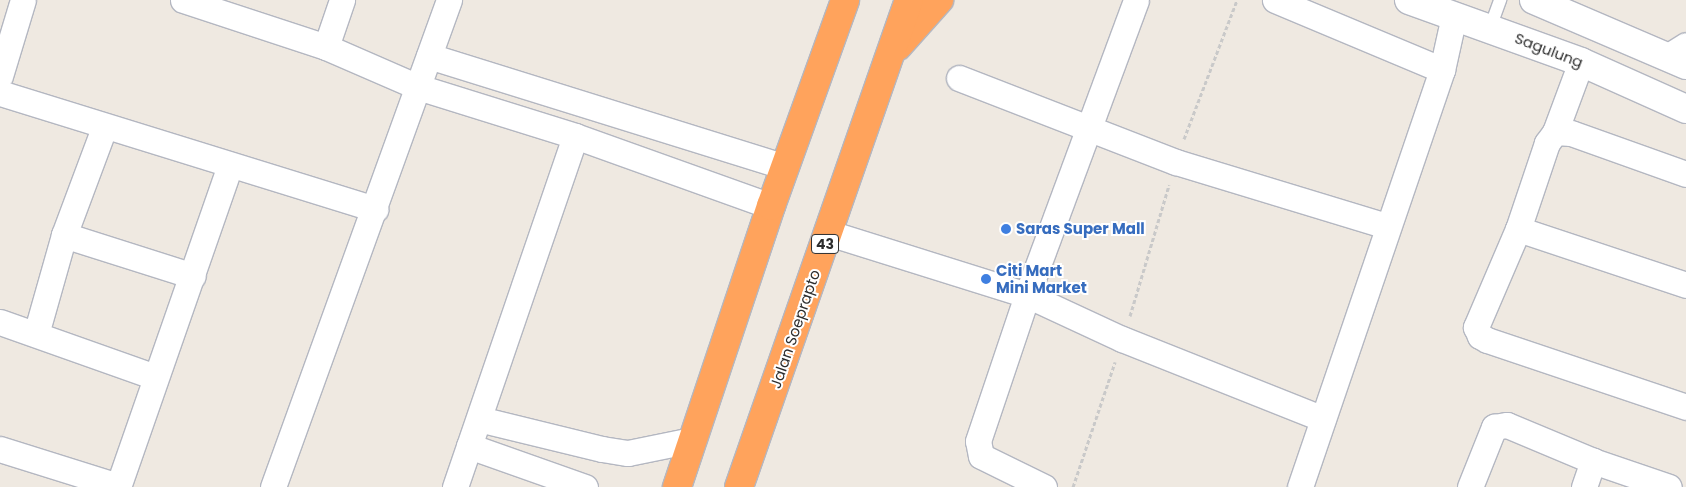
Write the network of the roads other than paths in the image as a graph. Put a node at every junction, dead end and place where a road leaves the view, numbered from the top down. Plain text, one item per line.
1 (23, 0) edge
2 (183, 0) edge
3 (342, 0) edge
4 (449, 0) edge
5 (845, 0) edge
6 (909, 0) edge
7 (938, 0) edge
8 (1136, 0) edge
9 (1276, 0) edge
10 (1409, 0) edge
11 (1500, 0) edge
12 (1534, 0) edge
13 (1454, 16) junction
14 (1490, 28) junction
15 (326, 48) junction
16 (429, 56) junction
17 (889, 56) junction
18 (1680, 56) edge
19 (1581, 62) junction
20 (1442, 70) junction
21 (959, 78) dead end
22 (0, 79) edge
23 (418, 87) junction
24 (1686, 109) edge
25 (104, 128) junction
26 (1088, 128) junction
27 (1555, 132) junction
28 (575, 136) junction
29 (731, 150) junction
30 (230, 166) junction
31 (785, 167) junction
32 (1686, 174) edge
33 (721, 188) junction
34 (771, 206) junction
35 (375, 209) junction
36 (1387, 226) junction
37 (1518, 229) junction
38 (829, 233) junction
39 (64, 235) junction
40 (193, 276) junction
41 (1686, 285) edge
42 (1027, 294) junction
43 (0, 322) edge
44 (36, 334) junction
45 (155, 377) junction
46 (1686, 407) edge
47 (479, 419) junction
48 (1322, 419) junction
49 (692, 440) junction
50 (469, 446) junction
51 (0, 448) edge
52 (1593, 461) junction
53 (118, 487) edge
54 (273, 487) edge
55 (455, 487) edge
56 (585, 487) edge
57 (677, 487) edge
58 (739, 487) edge
59 (1044, 487) edge
60 (1300, 487) edge
61 (1470, 487) edge
62 (1584, 487) edge
63 (1669, 487) edge

1 - 22 street
2 - 15 street
3 - 15 street
4 - 16 street
5 - 31 highway
6 - 17 highway, Jalan Soeprapto / 43
7 - 17 highway
8 - 26 street
9 - 20 street
10 - 13 street, Sagulung
11 - 14 lane
12 - 18 street
13 - 14 street, Sagulung
13 - 20 street
14 - 19 street, Sagulung
15 - 23 street
16 - 23 street
16 - 29 street
17 - 38 highway, Jalan Soeprapto / 43
19 - 24 street, Sagulung
19 - 27 street
20 - 36 street
21 - 26 street
22 - 25 street
23 - 28 street
23 - 35 street
25 - 30 street
25 - 39 street
26 - 36 street
26 - 42 street
27 - 32 street
27 - 37 street
28 - 33 street
28 - 47 street
29 - 31 street
29 - 33 street
30 - 35 street
30 - 40 street
31 - 34 highway
33 - 34 street
34 - 49 highway
35 - 54 street
36 - 48 street
37 - 41 street
37 - 46 street
38 - 42 street
38 - 58 highway, Jalan Soeprapto / 43
39 - 40 street
39 - 44 street
40 - 45 street
42 - 48 street
42 - 59 street
43 - 44 street
44 - 45 street
45 - 53 street
47 - 49 street
47 - 50 street
48 - 60 street
49 - 57 highway
50 - 55 street
50 - 56 street
51 - 53 street
52 - 61 street
52 - 62 street
52 - 63 street

